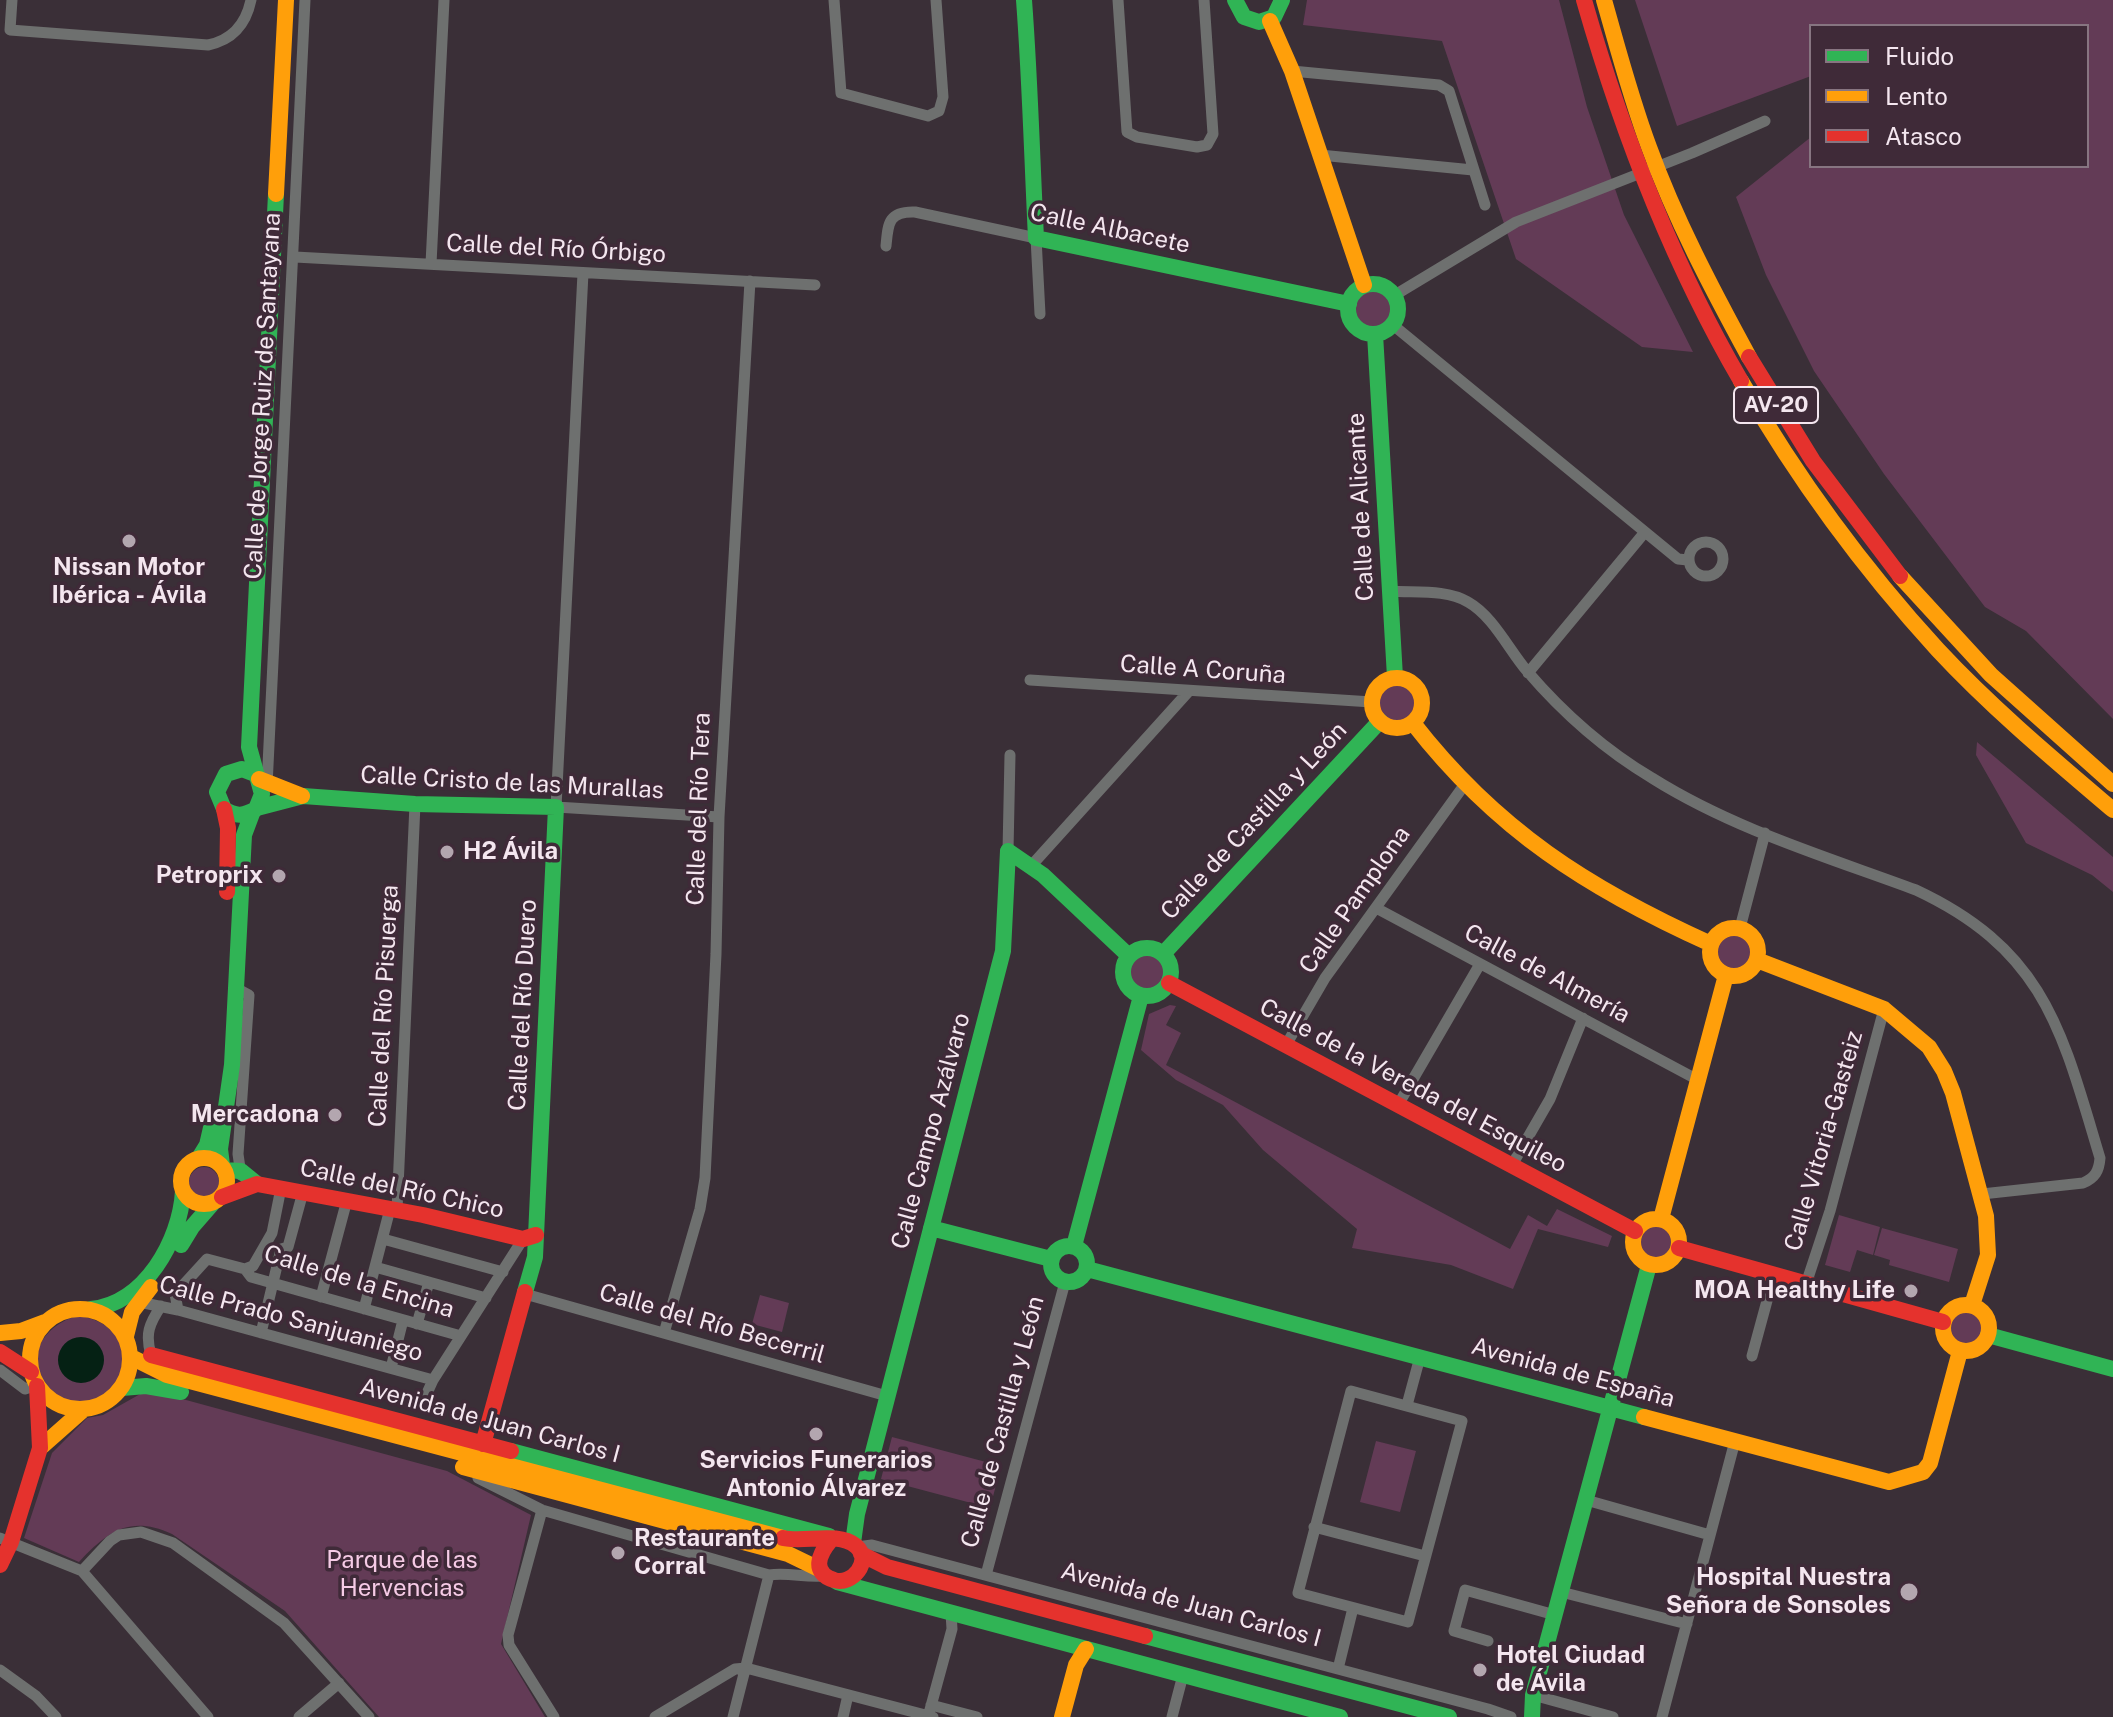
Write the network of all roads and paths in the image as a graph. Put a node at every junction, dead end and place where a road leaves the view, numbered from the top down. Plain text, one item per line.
1 (12, 0) edge
2 (251, 0) edge
3 (273, 0) edge
4 (286, 0) edge
5 (305, 0) edge
6 (444, 0) edge
7 (834, 0) edge
8 (936, 0) edge
9 (1024, 0) edge
10 (1118, 0) edge
11 (1204, 0) edge
12 (1235, 0) edge
13 (1282, 0) edge
14 (1584, 0) edge
15 (1604, 0) edge
16 (1270, 21) junction
17 (1292, 71) junction
18 (1765, 121) dead end
19 (1320, 155) junction
20 (1473, 170) junction
21 (1485, 205) dead end
22 (1036, 238) junction
23 (886, 246) dead end
24 (295, 257) junction
25 (431, 264) junction
26 (583, 273) junction
27 (750, 281) junction
28 (815, 285) dead end
29 (1364, 285) junction
30 (1395, 295) junction
31 (1349, 304) junction
32 (1040, 314) dead end
33 (1393, 325) junction
34 (1375, 334) junction
35 (1645, 532) junction
36 (1688, 560) dead end
37 (1390, 591) junction
38 (1528, 673) junction
39 (1395, 677) junction
40 (1030, 680) dead end
41 (1189, 691) junction
42 (1372, 702) junction
43 (1380, 721) junction
44 (1413, 723) junction
45 (1010, 755) dead end
46 (227, 772) junction
47 (1465, 784) junction
48 (2113, 784) edge
49 (259, 792) junction
50 (303, 796) junction
51 (415, 804) junction
52 (556, 807) junction
53 (224, 809) junction
54 (2113, 810) edge
55 (719, 817) junction
56 (1765, 833) junction
57 (1008, 851) junction
58 (1031, 866) junction
59 (1376, 908) junction
60 (1740, 928) junction
61 (1711, 944) junction
62 (1163, 954) junction
63 (1129, 956) junction
64 (1757, 960) junction
65 (1480, 964) junction
66 (1726, 975) junction
67 (1169, 983) junction
68 (1141, 996) junction
69 (1884, 1009) junction
70 (1583, 1018) junction
71 (1286, 1045) junction
72 (1698, 1080) junction
73 (1398, 1105) junction
74 (199, 1158) junction
75 (1512, 1165) junction
76 (237, 1176) junction
77 (281, 1188) junction
78 (183, 1191) junction
79 (303, 1192) junction
80 (1982, 1194) junction
81 (217, 1200) junction
82 (347, 1200) junction
83 (394, 1210) junction
84 (1661, 1219) junction
85 (931, 1228) junction
86 (1635, 1231) junction
87 (529, 1237) junction
88 (383, 1239) junction
89 (1074, 1246) junction
90 (1679, 1248) junction
91 (1051, 1259) junction
92 (1649, 1265) junction
93 (375, 1267) junction
94 (245, 1269) junction
95 (1087, 1269) junction
96 (503, 1272) junction
97 (1774, 1275) junction
98 (429, 1282) junction
99 (1065, 1282) junction
100 (272, 1283) junction
101 (1806, 1284) junction
102 (525, 1294) junction
103 (321, 1297) junction
104 (486, 1298) junction
105 (138, 1302) junction
106 (1972, 1305) junction
107 (161, 1306) junction
108 (91, 1309) junction
109 (364, 1309) junction
110 (178, 1310) junction
111 (403, 1320) junction
112 (45, 1322) junction
113 (1943, 1322) junction
114 (417, 1324) junction
115 (0, 1333) edge
116 (261, 1333) junction
117 (664, 1333) junction
118 (1988, 1335) junction
119 (461, 1336) junction
120 (129, 1347) junction
121 (1960, 1351) junction
122 (0, 1352) edge
123 (151, 1355) junction
124 (1752, 1356) dead end
125 (1420, 1357) junction
126 (391, 1368) junction
127 (2113, 1369) edge
128 (0, 1370) edge
129 (433, 1380) junction
130 (35, 1381) junction
131 (122, 1388) junction
132 (887, 1396) junction
133 (423, 1402) dead end
134 (1407, 1405) junction
135 (1611, 1408) junction
136 (83, 1410) junction
137 (1735, 1441) junction
138 (483, 1444) junction
139 (40, 1448) junction
140 (457, 1466) junction
141 (1586, 1500) junction
142 (542, 1510) junction
143 (1314, 1527) junction
144 (1710, 1535) junction
145 (5, 1540) edge
146 (847, 1544) junction
147 (1425, 1556) junction
148 (0, 1565) edge
149 (82, 1571) junction
150 (769, 1575) junction
151 (986, 1575) junction
152 (827, 1576) junction
153 (856, 1576) junction
154 (1561, 1592) junction
155 (1353, 1608) junction
156 (1555, 1615) junction
157 (955, 1620) junction
158 (1687, 1624) junction
159 (1488, 1641) dead end
160 (1086, 1649) junction
161 (746, 1668) junction
162 (1338, 1669) junction
163 (0, 1670) edge
164 (1183, 1675) junction
165 (339, 1683) junction
166 (848, 1695) junction
167 (1533, 1695) junction
168 (930, 1714) edge
169 (56, 1717) edge
170 (208, 1717) edge
171 (299, 1717) edge
172 (369, 1717) edge
173 (554, 1717) edge
174 (655, 1717) edge
175 (733, 1717) edge
176 (843, 1717) edge
177 (977, 1717) edge
178 (1062, 1717) edge
179 (1172, 1717) edge
180 (1340, 1717) edge
181 (1403, 1717) edge
182 (1449, 1717) edge
183 (1511, 1717) edge
184 (1522, 1717) edge
185 (1532, 1717) edge
186 (1613, 1717) edge
187 (1662, 1717) edge

1 - 2 street
3 - 46 main road, Calle de Jorge Ruiz de Santayana
4 - 49 main road, Calle de Jorge Ruiz de Santayana
5 - 24 street, Calle de Jorge Ruiz de Santayana
6 - 25 street
7 - 8 street
9 - 22 main road
10 - 11 street
12 - 16 main road
13 - 16 main road
14 - 54 main road, AV-20
15 - 48 main road, AV-20
16 - 17 main road
17 - 19 main road
17 - 20 street
18 - 30 street
19 - 20 street
19 - 29 main road
20 - 21 street
22 - 23 street, Calle Albacete
22 - 31 main road, Calle Albacete
22 - 32 street
24 - 25 street, Calle del Río Órbigo
24 - 49 street, Calle de Jorge Ruiz de Santayana
25 - 26 street, Calle del Río Órbigo
26 - 27 street, Calle del Río Órbigo
26 - 52 street, Calle del Río Duero
27 - 28 street, Calle del Río Órbigo
27 - 55 street, Calle del Río Tera
29 - 30 main road
29 - 31 main road
30 - 33 main road
31 - 34 main road
33 - 34 main road
33 - 35 street
34 - 37 main road, Calle de Alicante
35 - 36 street
35 - 38 street
37 - 38 street
37 - 39 main road, Calle de Alicante
38 - 56 street
39 - 42 main road
39 - 44 main road
40 - 41 street, Calle A Coruña
41 - 42 street, Calle A Coruña
41 - 58 street
42 - 43 main road
43 - 44 main road
43 - 62 main road, Calle de Castilla y León
44 - 47 main road
45 - 57 street, Calle Campo Azálvaro
46 - 49 main road
46 - 53 main road, Calle de Jorge Ruiz de Santayana
47 - 59 street, Calle Pamplona
47 - 61 main road
49 - 50 main road, Calle Cristo de las Murallas
49 - 50 main road, Calle Cristo de las Murallas
49 - 53 main road
49 - 76 main road, Calle de Jorge Ruiz de Santayana
50 - 51 main road, Calle Cristo de las Murallas
51 - 52 main road, Calle Cristo de las Murallas
51 - 83 street, Calle del Río Pisuerga
52 - 55 street, Calle Cristo de las Murallas
52 - 87 main road, Calle del Río Duero
53 - 74 main road, Calle de Jorge Ruiz de Santayana
55 - 117 street, Calle del Río Tera
56 - 60 street
56 - 80 street
57 - 58 main road
57 - 85 main road, Calle Campo Azálvaro
58 - 63 main road
59 - 65 street, Calle de Almería
59 - 71 street, Calle Pamplona
60 - 61 main road
60 - 64 main road
61 - 66 main road
62 - 63 main road
62 - 67 main road
63 - 68 main road
64 - 66 main road
64 - 69 main road
65 - 70 street, Calle de Almería
65 - 73 street
66 - 72 main road
67 - 68 main road
67 - 71 main road, Calle de la Vereda del Esquileo
68 - 89 main road
69 - 80 main road
69 - 101 street, Calle Vitoria-Gasteiz
70 - 72 street, Calle de Almería
70 - 75 street
71 - 73 main road, Calle de la Vereda del Esquileo
72 - 84 main road
73 - 75 main road, Calle de la Vereda del Esquileo
74 - 76 main road
74 - 78 main road, Calle de Jorge Ruiz de Santayana
75 - 86 main road, Calle de la Vereda del Esquileo
76 - 77 main road, Calle del Río Chico
76 - 81 main road, Calle de Jorge Ruiz de Santayana
77 - 79 main road, Calle del Río Chico
77 - 94 street
78 - 81 main road
78 - 108 main road, Calle de Jorge Ruiz de Santayana
79 - 82 main road, Calle del Río Chico
79 - 100 street
80 - 106 main road
81 - 105 main road
82 - 83 main road, Calle del Río Chico
82 - 103 street
83 - 87 main road, Calle del Río Chico
83 - 88 street, Calle del Río Pisuerga
84 - 86 main road
84 - 90 main road
85 - 91 main road
85 - 132 main road, Calle Campo Azálvaro
86 - 92 main road
87 - 96 street
87 - 102 main road, Calle del Río Duero
88 - 93 street, Calle del Río Pisuerga
88 - 96 street
89 - 91 main road
89 - 95 main road
90 - 92 main road
90 - 97 main road
91 - 99 main road
92 - 135 main road
93 - 98 street
93 - 109 street, Calle del Río Pisuerga
94 - 100 street, Calle de la Encina
94 - 110 street, Calle de la Encina
95 - 99 main road
95 - 125 main road, Avenida de España
96 - 104 street
97 - 101 main road
97 - 124 street
98 - 104 street
98 - 114 street
99 - 151 street, Calle de Castilla y León
100 - 103 street, Calle de la Encina
100 - 116 street
101 - 113 main road
102 - 117 street, Calle del Río Becerril
102 - 138 main road, Calle del Río Duero
103 - 109 street, Calle de la Encina
104 - 119 street
105 - 107 street, Calle Prado Sanjuaniego
105 - 120 main road
106 - 113 main road
106 - 118 main road
107 - 110 street, Calle Prado Sanjuaniego
107 - 123 street
108 - 112 main road
108 - 120 main road
109 - 111 street, Calle de la Encina
110 - 116 street, Calle Prado Sanjuaniego
111 - 114 street, Calle de la Encina
111 - 126 street
112 - 115 main road
112 - 130 main road
113 - 121 main road
114 - 119 street, Calle de la Encina
116 - 126 street, Calle Prado Sanjuaniego
117 - 132 street, Calle del Río Becerril
118 - 121 main road
118 - 127 main road
119 - 129 street
120 - 123 street, Avenida de Juan Carlos I
120 - 131 main road
120 - 146 main road, Avenida de Juan Carlos I
121 - 137 main road, Avenida de España
122 - 130 main road
123 - 138 main road, Avenida de Juan Carlos I
125 - 134 street
125 - 135 main road, Avenida de España
126 - 129 street, Calle Prado Sanjuaniego
128 - 130 street
129 - 133 street
130 - 136 main road
130 - 139 main road
131 - 136 main road
131 - 140 main road
132 - 146 main road, Calle Campo Azálvaro
134 - 143 street
134 - 147 street
135 - 137 main road, Avenida de España
135 - 141 main road
136 - 139 main road
137 - 144 street
138 - 146 main road, Avenida de Juan Carlos I
139 - 145 main road
140 - 142 street
140 - 152 main road
141 - 144 street
141 - 154 main road
142 - 150 street
142 - 173 street
143 - 147 street
143 - 155 street
144 - 158 street
145 - 148 main road
145 - 149 street
146 - 151 street, Avenida de Juan Carlos I
146 - 152 main road
146 - 153 main road
146 - 182 main road, Avenida de Juan Carlos I
147 - 155 street
149 - 165 street
149 - 170 street
150 - 152 street
150 - 161 street
151 - 162 street, Avenida de Juan Carlos I
152 - 153 main road
152 - 157 main road
153 - 181 main road
154 - 156 main road
154 - 158 street
155 - 162 street
156 - 159 street
156 - 167 main road
157 - 160 main road
157 - 168 street
158 - 187 street
160 - 164 main road
160 - 178 main road
161 - 166 street
161 - 174 street
161 - 175 street
162 - 183 street, Avenida de Juan Carlos I
163 - 169 street
164 - 179 street
164 - 180 main road
165 - 171 street
165 - 172 street
166 - 168 street
166 - 176 street
167 - 184 main road
167 - 185 main road
167 - 186 street
168 - 177 street

